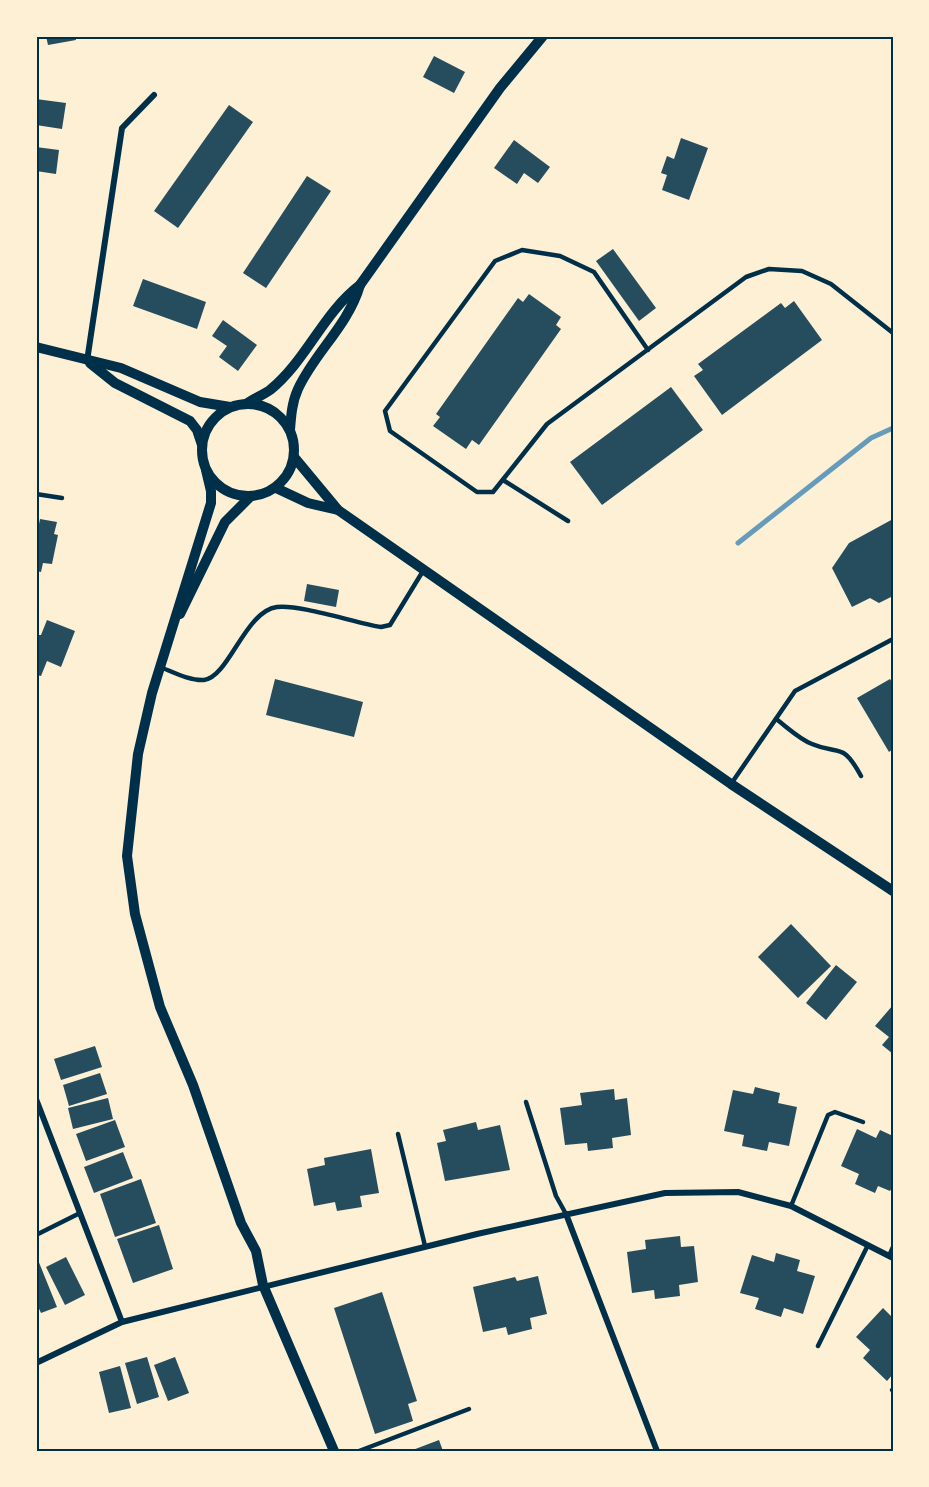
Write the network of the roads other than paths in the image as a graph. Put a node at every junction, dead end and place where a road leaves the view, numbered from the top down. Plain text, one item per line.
1 (543, 36) edge
2 (154, 95) dead end
3 (360, 285) junction
4 (893, 333) edge
5 (36, 347) edge
6 (648, 350) junction
7 (87, 361) junction
8 (246, 404) junction
9 (230, 407) junction
10 (290, 430) junction
11 (202, 446) junction
12 (294, 457) junction
13 (206, 470) junction
14 (503, 480) junction
15 (276, 488) junction
16 (36, 494) edge
17 (250, 497) junction
18 (62, 498) dead end
19 (338, 510) junction
20 (568, 521) dead end
21 (424, 569) junction
22 (175, 621) junction
23 (893, 639) edge
24 (160, 667) junction
25 (776, 719) junction
26 (861, 776) dead end
27 (731, 784) junction
28 (893, 891) edge
29 (36, 1099) edge
30 (526, 1102) dead end
31 (863, 1122) dead end
32 (398, 1134) dead end
33 (791, 1206) junction
34 (80, 1213) junction
35 (566, 1214) junction
36 (36, 1235) edge
37 (868, 1245) junction
38 (425, 1246) junction
39 (893, 1247) edge
40 (891, 1257) edge
41 (263, 1285) junction
42 (122, 1322) junction
43 (818, 1346) dead end
44 (36, 1363) edge
45 (469, 1409) dead end
46 (332, 1450) edge
47 (358, 1451) edge
48 (657, 1451) edge

1 - 3 street
2 - 7 street
3 - 8 street
3 - 10 street
4 - 6 lane
5 - 7 street
6 - 14 lane
6 - 14 lane
7 - 9 street
7 - 11 street
8 - 9 street
8 - 10 street
9 - 11 street
10 - 12 street
11 - 13 street
12 - 15 street
12 - 19 street
13 - 17 street
13 - 22 street
14 - 20 lane
15 - 17 street
15 - 19 street
16 - 18 lane
17 - 22 street
19 - 21 street
21 - 24 lane
21 - 27 street
22 - 24 street
23 - 25 lane
24 - 41 street
25 - 26 lane
25 - 27 lane
27 - 28 street
29 - 34 street
30 - 35 lane
31 - 33 lane
32 - 38 lane
33 - 35 street
33 - 37 street
34 - 36 lane
34 - 42 street
35 - 38 street
35 - 48 street
37 - 40 street
37 - 43 lane
38 - 41 street
39 - 40 lane
41 - 42 street
41 - 46 street
42 - 44 street
45 - 47 lane

